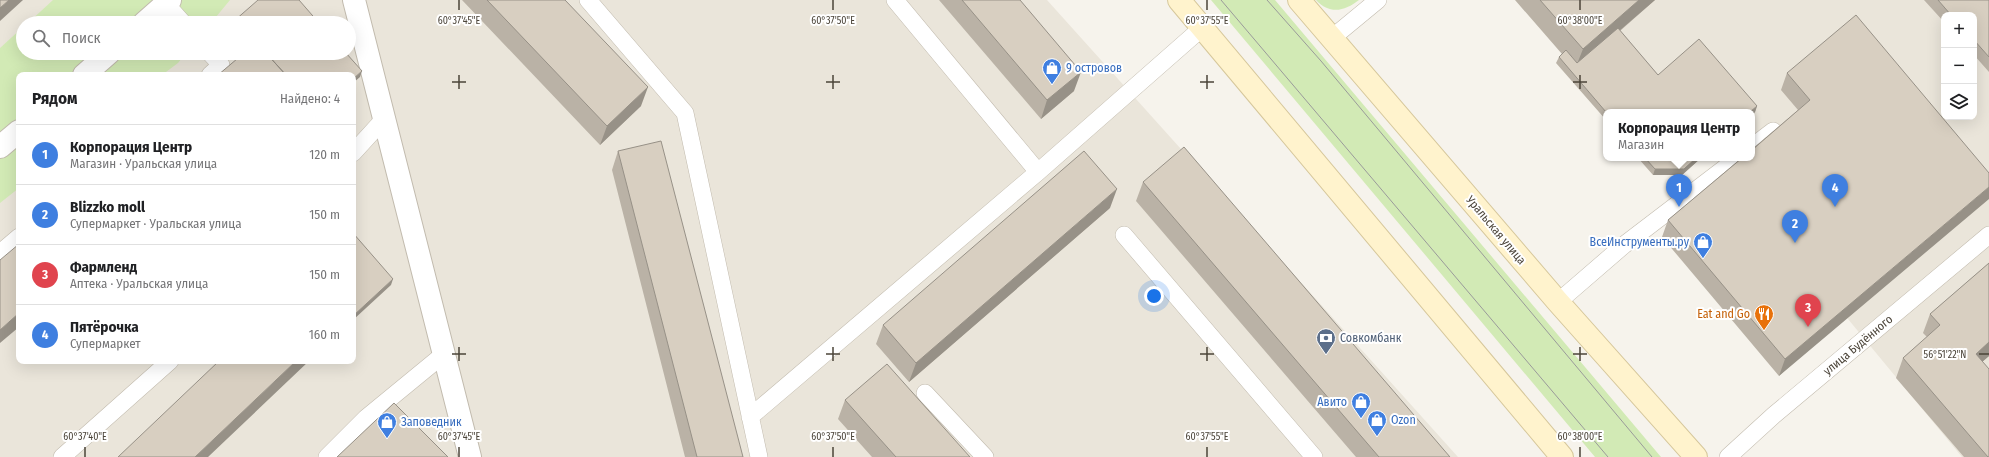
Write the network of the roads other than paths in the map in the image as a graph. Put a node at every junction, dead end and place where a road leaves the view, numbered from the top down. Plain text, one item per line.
1 (354, 0) edge
2 (588, 0) edge
3 (895, 0) edge
4 (1178, 0) edge
5 (1299, 0) edge
6 (1378, 0) edge
7 (168, 2) edge
8 (152, 16) edge
9 (178, 16) edge
10 (1203, 27) junction
11 (1332, 38) junction
12 (101, 60) edge
13 (216, 60) edge
14 (87, 72) edge
15 (213, 72) edge
16 (384, 119) junction
17 (1773, 131) edge
18 (16, 134) edge
19 (1755, 145) edge
20 (0, 147) edge
21 (356, 151) edge
22 (1734, 161) edge
23 (1038, 172) junction
24 (1124, 235) dead end
25 (1989, 235) edge
26 (16, 240) edge
27 (0, 253) edge
28 (1558, 302) junction
29 (444, 354) junction
30 (167, 364) edge
31 (925, 393) dead end
32 (750, 417) junction
33 (62, 457) edge
34 (327, 457) edge
35 (470, 457) edge
36 (759, 457) edge
37 (985, 457) edge
38 (1314, 457) edge
39 (1562, 457) edge
40 (1696, 457) edge
41 (1728, 457) edge

1 - 16 street
2 - 32 lane
3 - 23 lane
4 - 10 main road
5 - 11 main road, Уральская улица
6 - 11 lane
7 - 8 street
7 - 9 lane
10 - 23 lane
10 - 39 main road
11 - 28 main road, Уральская улица
12 - 14 street
13 - 15 lane
16 - 21 lane
16 - 29 street
17 - 19 lane
18 - 20 street
22 - 28 lane
23 - 32 lane
24 - 38 lane
25 - 41 lane, улица Будённого
26 - 27 lane
28 - 40 main road, Уральская улица
29 - 34 lane
29 - 35 street
30 - 33 lane
31 - 37 lane
32 - 36 lane

